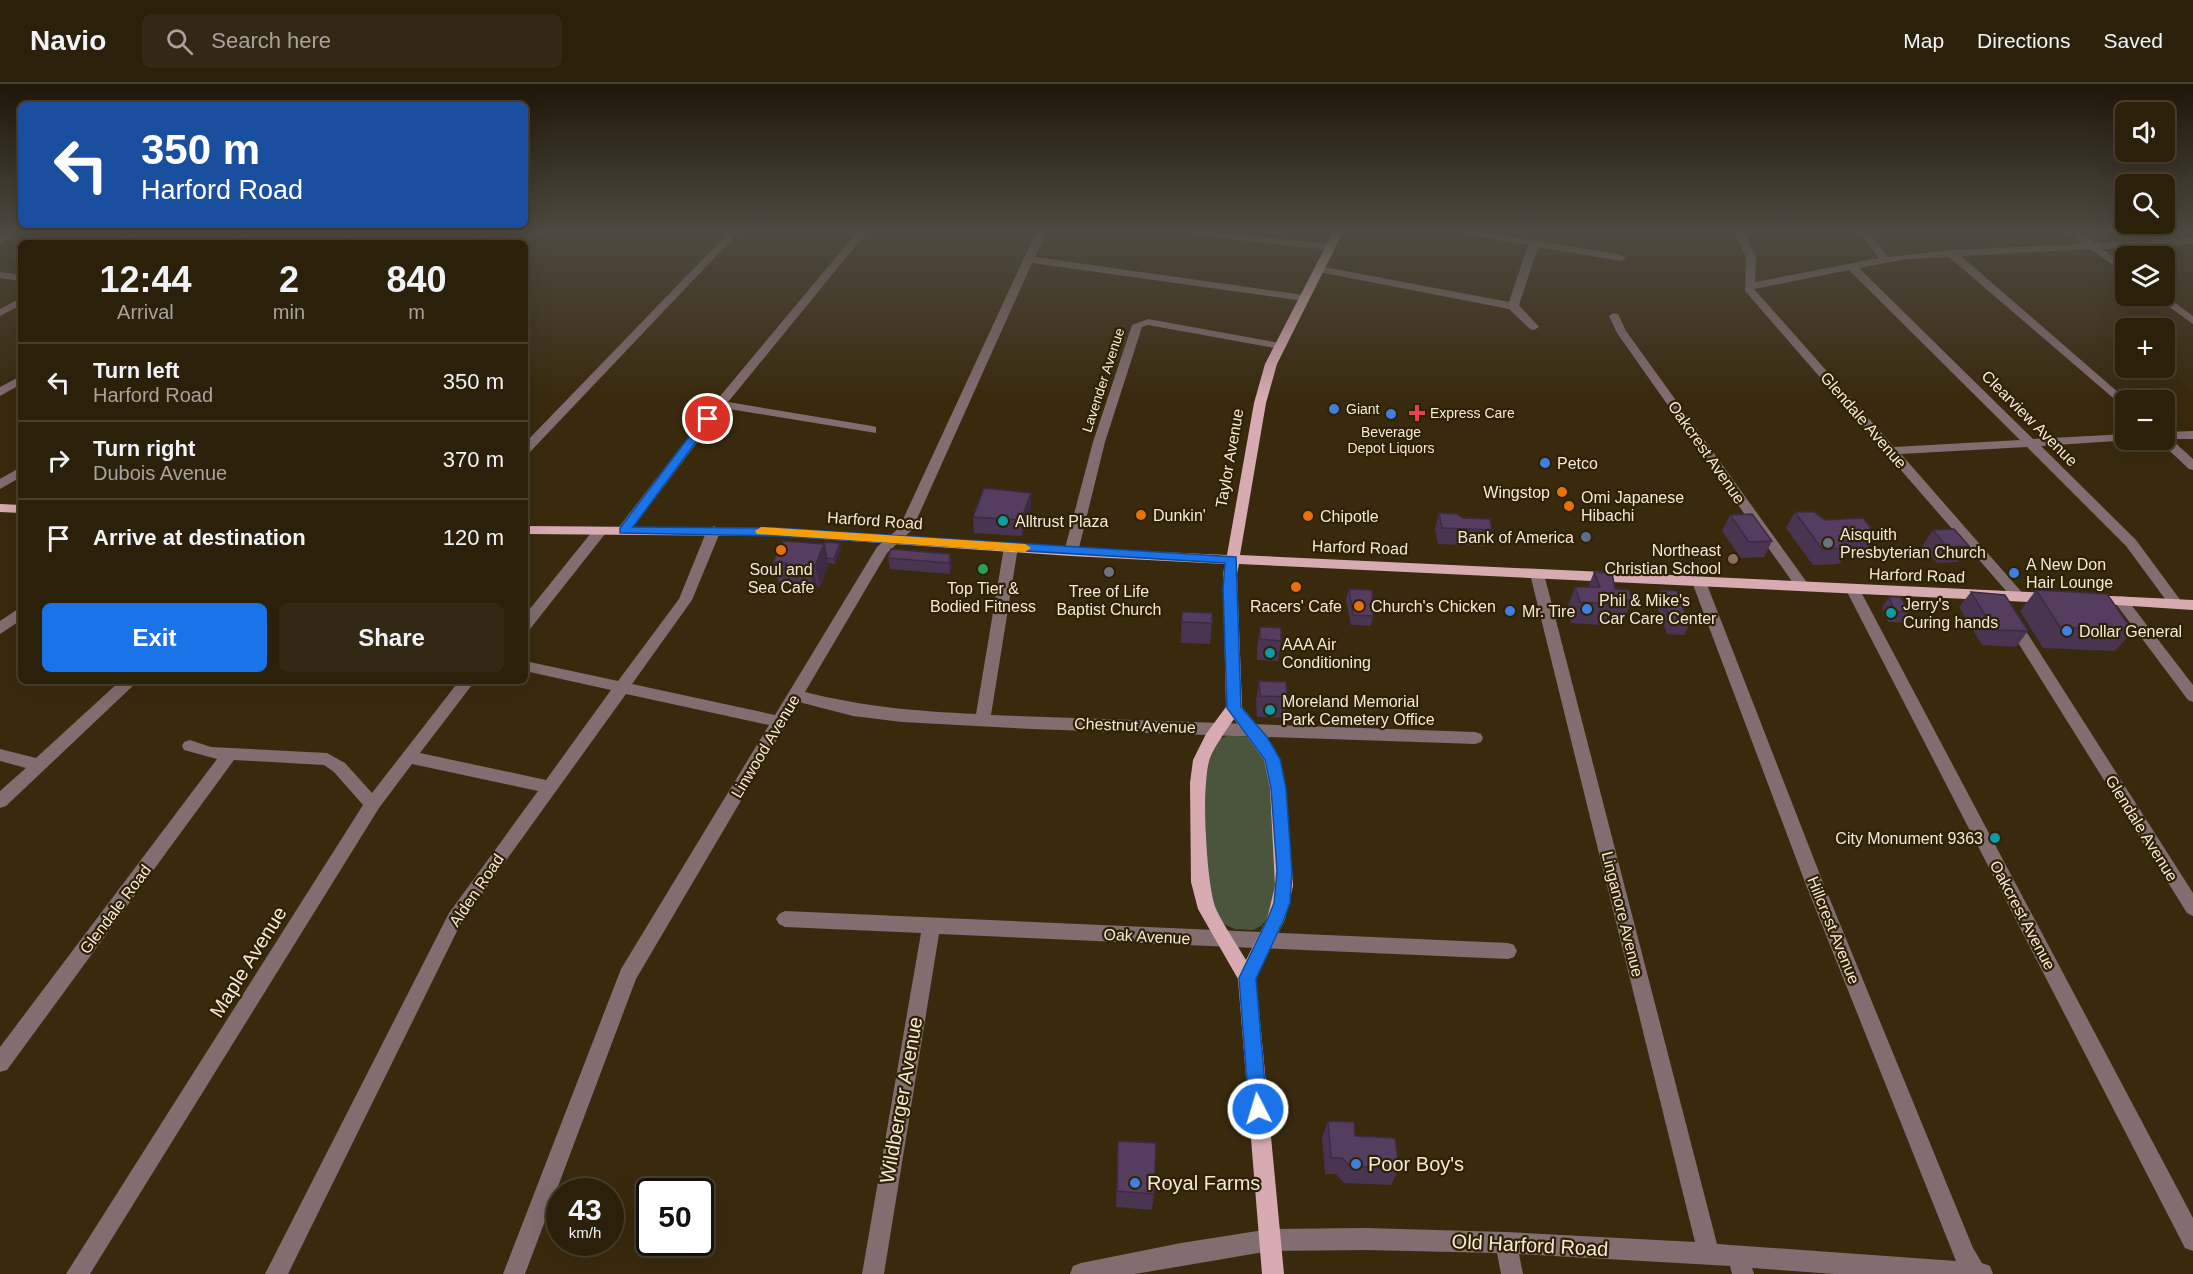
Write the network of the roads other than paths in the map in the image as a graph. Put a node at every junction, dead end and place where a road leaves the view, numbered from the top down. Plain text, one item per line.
1 (681, 288) edge
2 (816, 288) edge
3 (1014, 288) edge
4 (1230, 288) edge
5 (1309, 288) edge
6 (1416, 288) edge
7 (1519, 288) edge
8 (1750, 288) edge
9 (1873, 288) edge
10 (1990, 288) edge
11 (1304, 298) junction
12 (18, 303) edge
13 (1513, 306) junction
14 (2173, 306) edge
15 (0, 313) edge
16 (1614, 316) dead end
17 (2193, 321) edge
18 (1534, 327) dead end
19 (1280, 346) junction
20 (18, 381) edge
21 (0, 392) edge
22 (2115, 396) edge
23 (720, 404) junction
24 (872, 430) dead end
25 (2193, 435) edge
26 (2175, 437) edge
27 (2115, 438) edge
28 (2030, 442) junction
29 (528, 447) edge
30 (2175, 449) edge
31 (1891, 451) junction
32 (2193, 466) edge
33 (18, 473) edge
34 (0, 485) edge
35 (0, 508) edge
36 (18, 509) edge
37 (528, 530) edge
38 (624, 530) junction
39 (714, 530) junction
40 (596, 531) junction
41 (895, 539) junction
42 (1011, 547) junction
43 (1071, 552) junction
44 (1232, 560) junction
45 (1537, 574) junction
46 (1699, 582) junction
47 (1803, 587) junction
48 (1853, 590) junction
49 (1996, 596) junction
50 (2019, 597) junction
51 (2121, 601) junction
52 (2176, 604) junction
53 (2193, 605) edge
54 (528, 608) edge
55 (18, 614) edge
56 (528, 622) edge
57 (0, 629) edge
58 (528, 667) edge
59 (127, 684) edge
60 (465, 684) edge
61 (476, 684) edge
62 (623, 687) junction
63 (796, 696) junction
64 (2193, 696) edge
65 (1234, 708) junction
66 (983, 719) junction
67 (780, 722) junction
68 (1220, 728) junction
69 (1251, 729) junction
70 (1475, 738) dead end
71 (190, 746) dead end
72 (230, 754) junction
73 (0, 755) edge
74 (409, 757) junction
75 (39, 765) junction
76 (549, 787) junction
77 (0, 801) edge
78 (373, 803) junction
79 (2193, 908) edge
80 (785, 920) dead end
81 (931, 926) junction
82 (1224, 939) junction
83 (1266, 941) junction
84 (1508, 951) dead end
85 (1247, 978) junction
86 (0, 1063) edge
87 (1270, 1240) junction
88 (2193, 1240) edge
89 (1506, 1243) junction
90 (1709, 1254) junction
91 (1741, 1265) edge
92 (77, 1274) edge
93 (276, 1274) edge
94 (514, 1274) edge
95 (873, 1274) edge
96 (1081, 1274) edge
97 (1273, 1274) edge
98 (1512, 1274) edge
99 (1976, 1274) edge
100 (1982, 1274) edge

1 - 29 street
2 - 23 street
3 - 41 street, Linwood Avenue
4 - 11 street
5 - 11 main road, Taylor Avenue
6 - 13 street
7 - 13 street
8 - 31 street, Glendale Avenue
9 - 28 street, Clearview Avenue
10 - 22 street
11 - 19 main road, Taylor Avenue
12 - 15 street
13 - 18 street
14 - 17 street
16 - 47 street, Oakcrest Avenue
19 - 43 street, Lavender Avenue
19 - 44 main road, Taylor Avenue
20 - 21 street
23 - 24 street
23 - 38 street
25 - 26 street
27 - 28 street
28 - 31 street
28 - 52 street, Clearview Avenue
30 - 32 street
31 - 50 street, Glendale Avenue
33 - 34 street
35 - 36 main road
37 - 40 main road, Harford Road
38 - 39 main road, Harford Road
38 - 40 main road, Harford Road
39 - 41 main road, Harford Road
39 - 62 street, Alden Road
40 - 54 street
40 - 56 street
41 - 42 main road, Harford Road
41 - 63 street, Linwood Avenue
42 - 43 main road, Harford Road
42 - 66 street
43 - 44 main road, Harford Road
44 - 45 main road, Harford Road
44 - 65 main road, Taylor Avenue
45 - 46 main road, Harford Road
45 - 90 street, Linganore Avenue
46 - 47 main road, Harford Road
46 - 99 street, Hillcrest Avenue
47 - 48 main road, Harford Road
48 - 49 main road, Harford Road
48 - 88 street, Oakcrest Avenue
49 - 50 main road, Harford Road
49 - 79 street, Glendale Avenue
50 - 51 main road, Harford Road
51 - 52 main road, Harford Road
51 - 64 street
52 - 53 main road, Harford Road
55 - 57 street
58 - 62 street
59 - 75 street
60 - 74 street, Maple Avenue
61 - 74 street
62 - 67 street
62 - 76 street, Alden Road
63 - 66 street, Chestnut Avenue
63 - 67 street, Linwood Avenue
65 - 68 main road
65 - 69 main road
66 - 68 street, Chestnut Avenue
67 - 94 street, Linwood Avenue
68 - 69 street, Chestnut Avenue
68 - 82 main road
69 - 70 street, Chestnut Avenue
69 - 83 main road
71 - 72 street
72 - 78 street
72 - 86 street, Glendale Road
73 - 75 street
74 - 76 street
74 - 78 street, Maple Avenue
75 - 77 street
76 - 93 street, Alden Road
78 - 92 street, Maple Avenue
80 - 81 street, Oak Avenue
81 - 82 street, Oak Avenue
81 - 95 street, Wildberger Avenue
82 - 83 street, Oak Avenue
82 - 85 main road
83 - 84 street, Oak Avenue
83 - 85 main road
85 - 87 main road
87 - 89 street, Old Harford Road
87 - 96 street, Old Harford Road
87 - 97 main road
89 - 90 street, Old Harford Road
89 - 98 street
90 - 91 street, Old Harford Road
91 - 99 street, Old Harford Road
99 - 100 street, Old Harford Road

